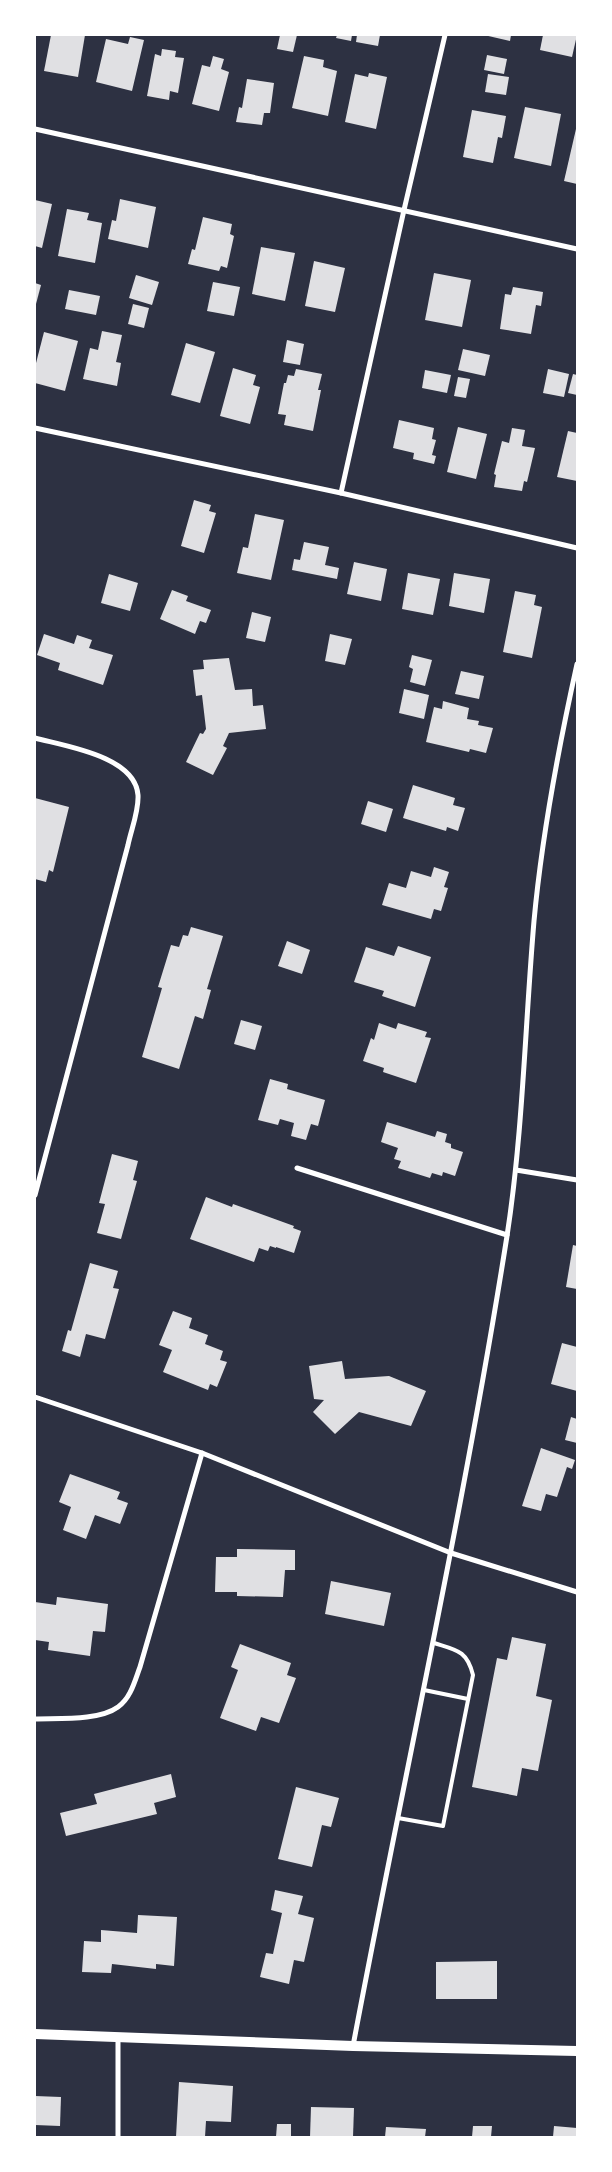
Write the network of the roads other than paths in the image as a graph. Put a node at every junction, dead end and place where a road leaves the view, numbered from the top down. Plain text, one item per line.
1 (445, 35) edge
2 (35, 128) edge
3 (404, 210) junction
4 (577, 249) edge
5 (35, 428) edge
6 (341, 494) junction
7 (577, 548) edge
8 (577, 664) edge
9 (35, 738) edge
10 (297, 1168) dead end
11 (516, 1170) junction
12 (577, 1180) edge
13 (35, 1195) edge
14 (507, 1235) junction
15 (35, 1397) edge
16 (202, 1453) junction
17 (452, 1552) junction
18 (577, 1592) edge
19 (434, 1643) junction
20 (424, 1690) junction
21 (468, 1699) junction
22 (35, 1719) edge
23 (398, 1818) junction
24 (35, 2034) edge
25 (118, 2038) junction
26 (353, 2046) junction
27 (577, 2050) edge
28 (118, 2137) edge

1 - 3 street
2 - 3 street
3 - 4 street
3 - 6 street
5 - 6 street
6 - 7 street
8 - 11 street
9 - 13 street
10 - 14 street
11 - 12 street
11 - 14 street
14 - 17 street
15 - 16 street
16 - 17 street
16 - 22 street
17 - 18 street
17 - 19 street
19 - 20 street
19 - 21 lane
20 - 21 lane
20 - 23 street
21 - 23 lane
23 - 26 street
24 - 25 main road
25 - 26 main road
25 - 28 street
26 - 27 main road

